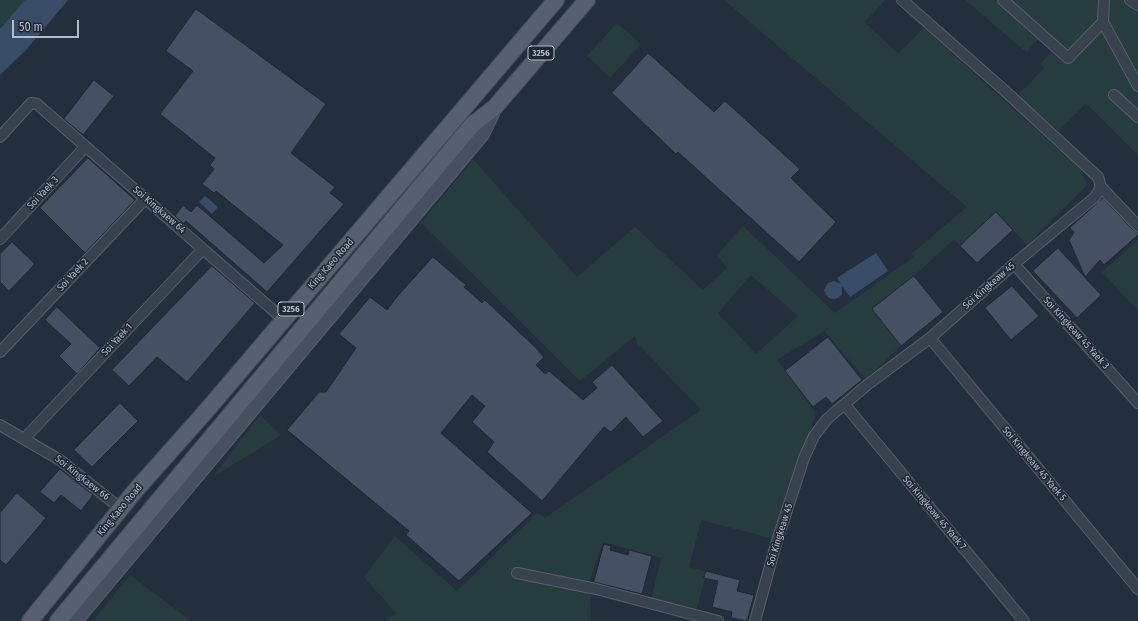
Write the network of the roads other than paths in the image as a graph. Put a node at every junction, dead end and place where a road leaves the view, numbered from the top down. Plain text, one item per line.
1 (556, 0) edge
2 (587, 0) edge
3 (902, 0) edge
4 (1003, 0) edge
5 (1104, 0) edge
6 (1130, 0) edge
7 (1138, 5) edge
8 (1103, 22) junction
9 (1138, 86) edge
10 (1114, 95) dead end
11 (495, 107) junction
12 (1138, 117) edge
13 (0, 137) edge
14 (85, 147) junction
15 (1101, 187) junction
16 (145, 199) junction
17 (1138, 226) edge
18 (0, 239) edge
19 (204, 249) junction
20 (1014, 264) junction
21 (283, 319) junction
22 (930, 338) junction
23 (0, 352) edge
24 (1138, 403) edge
25 (845, 405) junction
26 (0, 425) edge
27 (24, 439) junction
28 (120, 508) junction
29 (517, 573) dead end
30 (1138, 588) edge
31 (29, 620) edge
32 (58, 621) edge
33 (75, 621) edge
34 (718, 621) edge
35 (755, 621) edge
36 (1024, 621) edge

1 - 21 main road, King Kaeo Road / 3256
2 - 11 main road, King Kaeo Road / 3256
3 - 15 street
4 - 8 street
5 - 8 street
6 - 7 street
8 - 9 street
10 - 12 street
11 - 32 main road, King Kaeo Road / 3256
11 - 33 main road, King Kaeo Road / 3256
13 - 14 street, Soi Kingkaew 64
14 - 16 street, Soi Kingkaew 64
14 - 18 street, Soi Yaek 3
15 - 17 street
15 - 20 street, Soi Kingkeaw 45
16 - 19 street, Soi Kingkaew 64
16 - 23 street, Soi Yaek 2
19 - 21 street, Soi Kingkaew 64
19 - 27 street
20 - 22 street, Soi Kingkeaw 45
20 - 24 street, Soi Kingkeaw 45 Yaek 3
21 - 28 main road, King Kaeo Road / 3256
22 - 25 street, Soi Kingkeaw 45
22 - 30 street, Soi Kingkeaw 45 Yaek 5
25 - 35 street, Soi Kingkeaw 45
25 - 36 street, Soi Kingkeaw 45 Yaek 7
26 - 27 street, Soi Kingkaew 66
27 - 28 street, Soi Kingkaew 66
28 - 31 main road, King Kaeo Road / 3256
29 - 34 street

